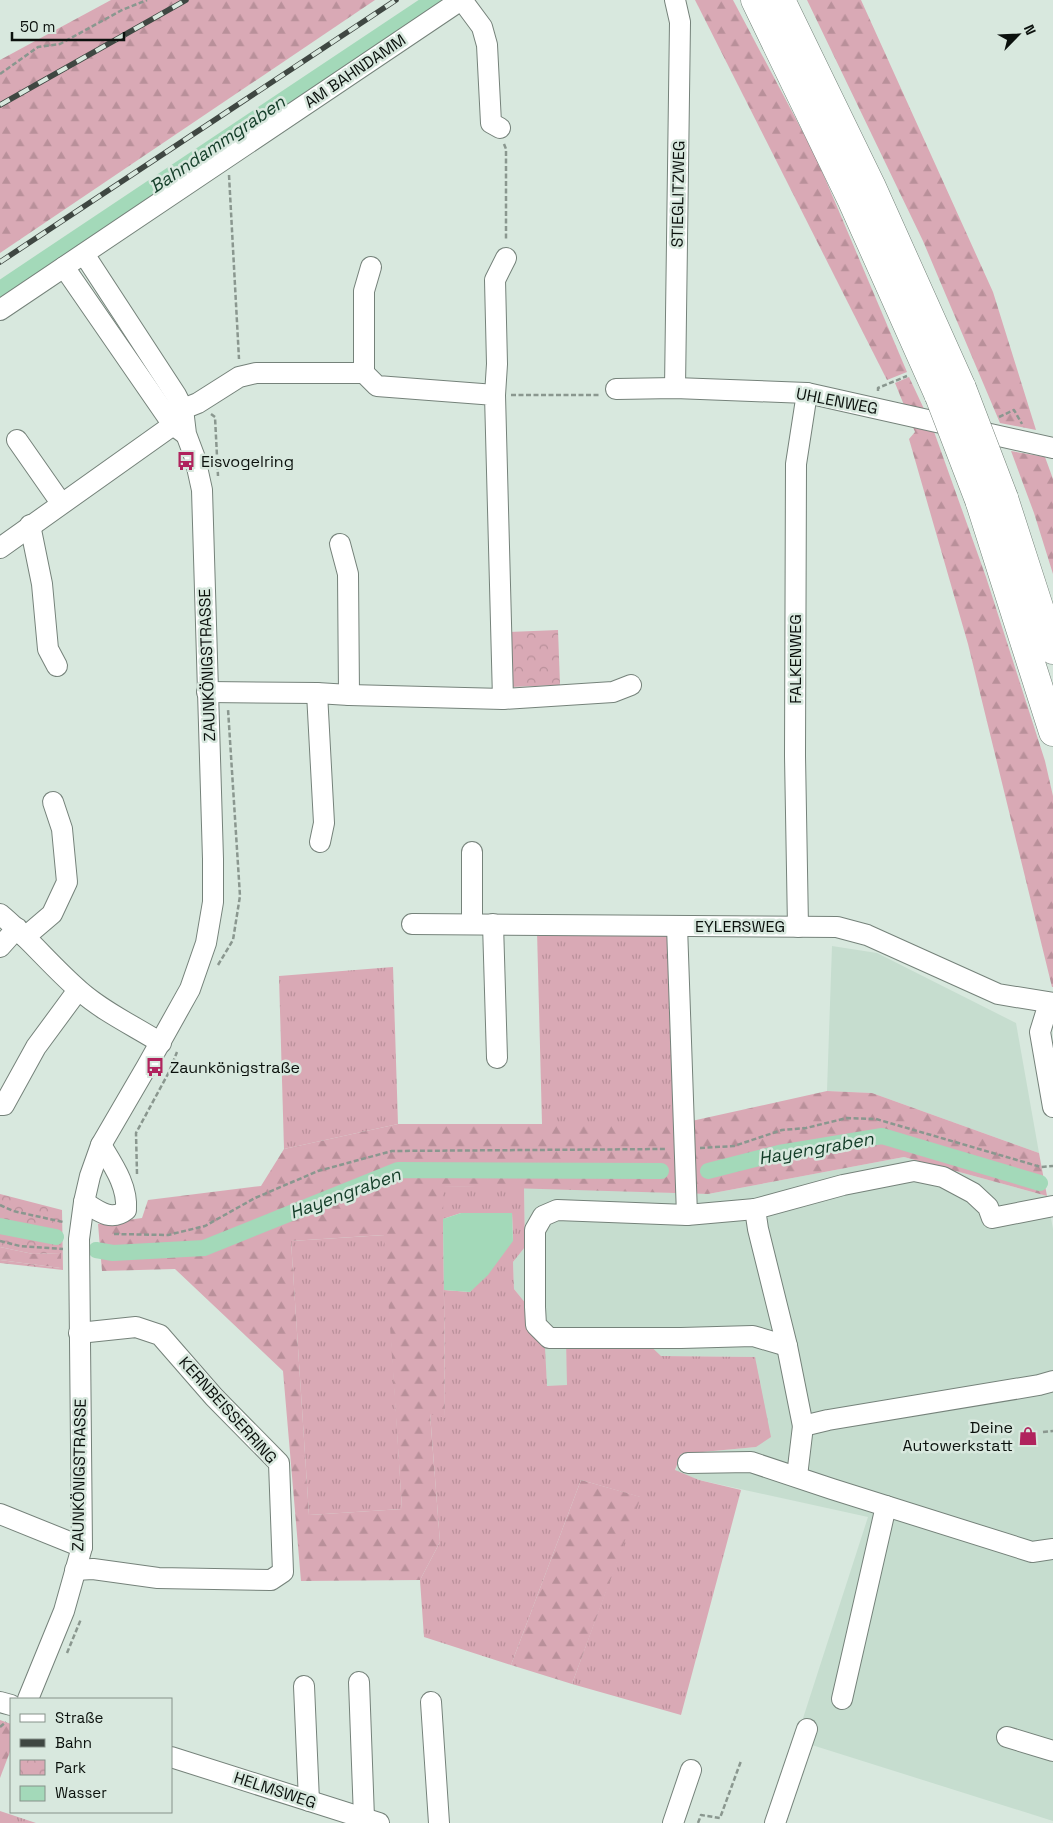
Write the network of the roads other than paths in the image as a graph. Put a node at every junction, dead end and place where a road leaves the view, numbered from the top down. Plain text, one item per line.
1 (462, 0) edge
2 (675, 0) edge
3 (755, 0) edge
4 (781, 0) edge
5 (500, 128) road end
6 (84, 254) junction
7 (506, 258) road end
8 (64, 267) junction
9 (371, 267) dead end
10 (0, 310) edge
11 (364, 373) junction
12 (616, 388) road end
13 (675, 388) junction
14 (950, 392) junction
15 (806, 393) junction
16 (494, 395) junction
17 (180, 422) junction
18 (17, 440) dead end
19 (1053, 448) edge
20 (991, 499) junction
21 (61, 503) junction
22 (30, 525) junction
23 (340, 544) dead end
24 (0, 548) edge
25 (1053, 650) edge
26 (57, 666) dead end
27 (631, 685) dead end
28 (208, 692) junction
29 (317, 693) junction
30 (349, 696) junction
31 (502, 699) junction
32 (1053, 732) edge
33 (53, 802) dead end
34 (320, 842) dead end
35 (472, 852) dead end
36 (0, 914) edge
37 (412, 924) dead end
38 (472, 924) junction
39 (493, 924) junction
40 (677, 926) junction
41 (798, 927) junction
42 (21, 933) junction
43 (0, 947) edge
44 (78, 990) junction
45 (1051, 1003) edge
46 (161, 1043) junction
47 (497, 1058) dead end
48 (0, 1104) edge
49 (1053, 1107) edge
50 (101, 1145) junction
51 (84, 1202) junction
52 (1053, 1206) edge
53 (755, 1209) junction
54 (686, 1215) junction
55 (80, 1333) junction
56 (787, 1346) junction
57 (1053, 1381) edge
58 (803, 1426) junction
59 (688, 1464) dead end
60 (797, 1476) junction
61 (886, 1506) junction
62 (0, 1514) edge
63 (82, 1547) junction
64 (1053, 1549) edge
65 (75, 1570) junction
66 (359, 1682) dead end
67 (304, 1686) dead end
68 (28, 1698) edge
69 (842, 1699) dead end
70 (807, 1728) dead end
71 (1007, 1737) dead end
72 (1053, 1751) edge
73 (172, 1757) edge
74 (691, 1770) dead end
75 (309, 1801) junction
76 (371, 1821) edge
77 (428, 1823) edge
78 (439, 1823) edge
79 (673, 1823) edge
80 (775, 1823) edge

1 - 5 street, AM BAHNDAMM
1 - 6 street, AM BAHNDAMM
2 - 13 street, STIEGLITZWEG
3 - 14 highway
4 - 14 highway
6 - 8 street, AM BAHNDAMM
6 - 17 street, ZAUNKÖNIGSTRASSE
7 - 16 street
8 - 10 street, AM BAHNDAMM
8 - 17 street, ZAUNKÖNIGSTRASSE
9 - 11 street
11 - 16 street
11 - 17 street
12 - 13 street, UHLENWEG
13 - 15 street, UHLENWEG
14 - 20 highway, bridge
15 - 19 street, UHLENWEG
15 - 41 street, FALKENWEG
16 - 31 street
17 - 21 street
17 - 28 street, ZAUNKÖNIGSTRASSE
18 - 21 street
20 - 25 highway
20 - 32 highway
21 - 22 street
22 - 24 street
22 - 26 street
23 - 30 street
27 - 31 street
28 - 29 street
28 - 46 street, ZAUNKÖNIGSTRASSE
29 - 30 street
29 - 34 street
30 - 31 street
33 - 42 street
35 - 38 street
36 - 42 street
37 - 38 street, EYLERSWEG
38 - 39 street, EYLERSWEG
39 - 40 street, EYLERSWEG
39 - 47 street
40 - 41 street, EYLERSWEG
40 - 54 street
41 - 45 street, EYLERSWEG
42 - 43 street
42 - 44 street
44 - 46 street
44 - 48 street
45 - 49 street
46 - 50 street, ZAUNKÖNIGSTRASSE
50 - 51 street, ZAUNKÖNIGSTRASSE
50 - 51 street
51 - 55 street, ZAUNKÖNIGSTRASSE
52 - 53 street
53 - 54 street
53 - 56 street
54 - 56 street
55 - 63 street, ZAUNKÖNIGSTRASSE
55 - 65 street, KERNBEISSERRING
56 - 58 street
57 - 58 street
58 - 60 street
59 - 60 street
60 - 61 street
61 - 64 street
61 - 69 street
62 - 63 street
63 - 65 street, ZAUNKÖNIGSTRASSE
65 - 68 street, ZAUNKÖNIGSTRASSE
66 - 76 street
67 - 75 street
70 - 80 street
71 - 72 street
73 - 75 street, HELMSWEG
74 - 79 street
75 - 76 street, HELMSWEG
77 - 78 street

